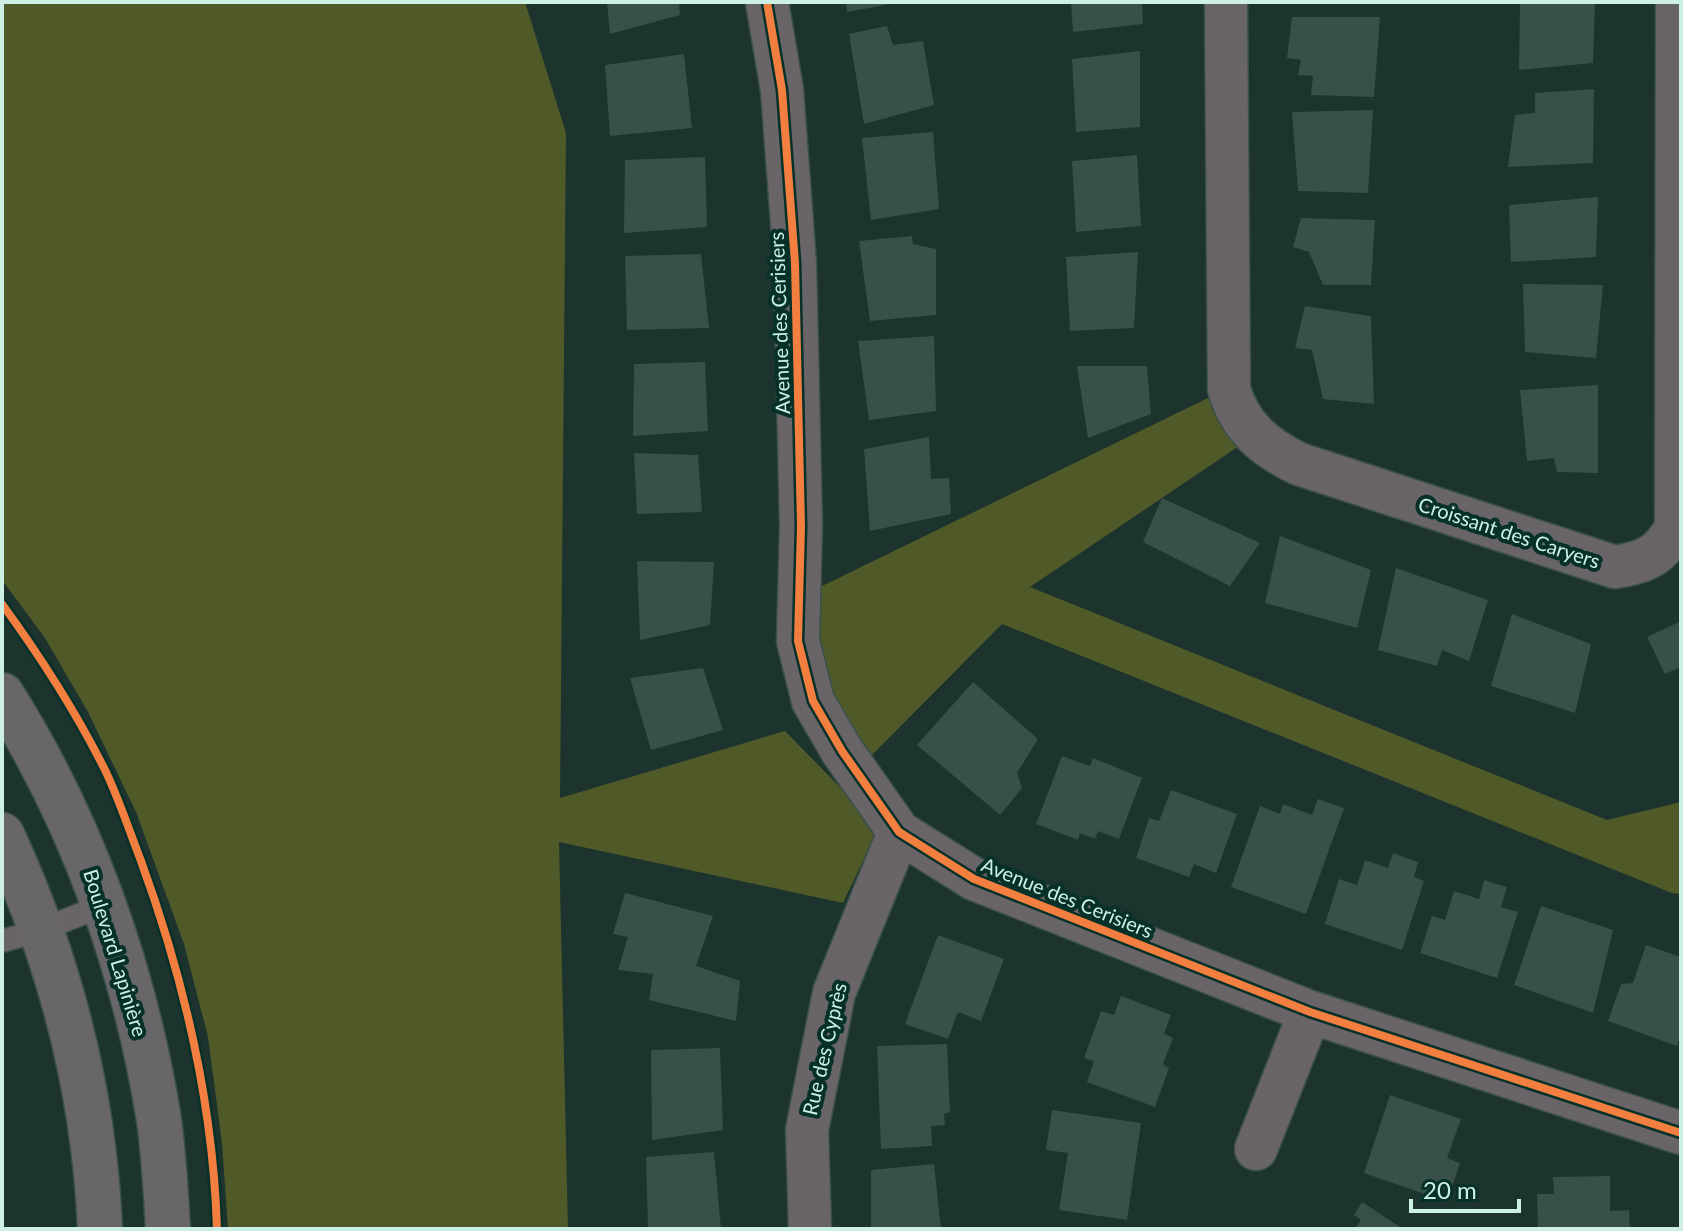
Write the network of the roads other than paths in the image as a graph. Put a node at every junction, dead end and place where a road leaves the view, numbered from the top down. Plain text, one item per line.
1 (767, 2) edge
2 (1226, 2) edge
3 (1677, 2) edge
4 (2, 695) edge
5 (899, 832) junction
6 (2, 835) edge
7 (104, 905) junction
8 (22, 936) edge
9 (1310, 1012) junction
10 (1681, 1133) edge
11 (1256, 1149) dead end
12 (100, 1229) edge
13 (168, 1229) edge
14 (810, 1229) edge

1 - 5 street, Avenue des Cerisiers
2 - 3 street, Croissant des Caryers
4 - 7 main road, Boulevard Lapinière
5 - 9 street, Avenue des Cerisiers
5 - 14 street, Rue des Cyprès
6 - 8 main road
7 - 8 lane
7 - 13 main road, Boulevard Lapinière
8 - 12 main road
9 - 10 street, Avenue des Cerisiers
9 - 11 street

